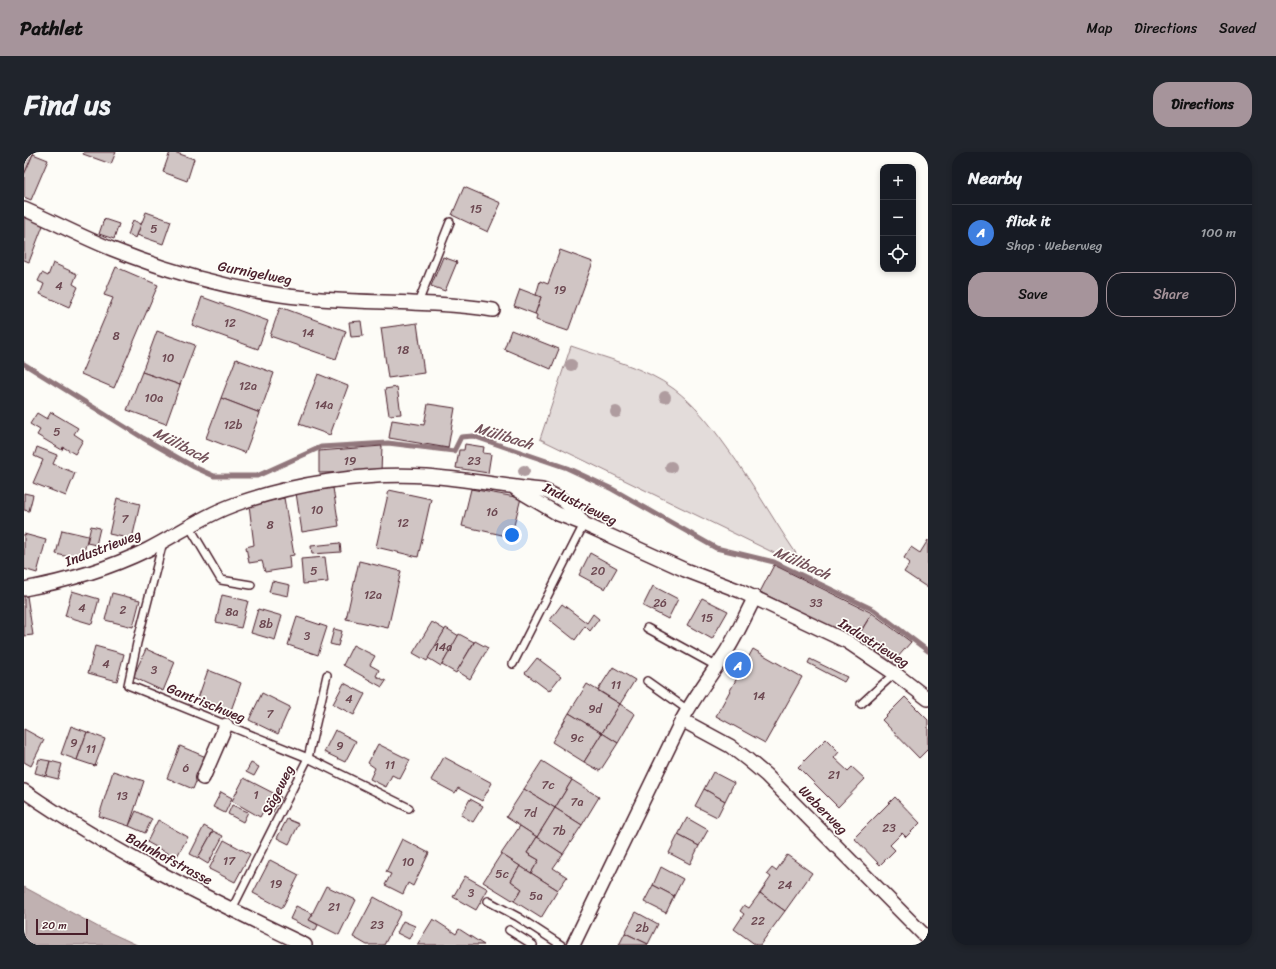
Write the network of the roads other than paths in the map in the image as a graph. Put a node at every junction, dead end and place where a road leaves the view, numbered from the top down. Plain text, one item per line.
1 (24, 209) edge
2 (450, 222) dead end
3 (418, 303) junction
4 (493, 310) dead end
5 (584, 524) junction
6 (190, 526) junction
7 (164, 541) junction
8 (251, 585) dead end
9 (24, 589) edge
10 (754, 597) junction
11 (647, 628) dead end
12 (513, 664) dead end
13 (716, 666) junction
14 (895, 673) junction
15 (327, 675) dead end
16 (647, 681) dead end
17 (928, 699) edge
18 (861, 704) dead end
19 (685, 715) junction
20 (226, 725) junction
21 (308, 758) junction
22 (203, 778) dead end
23 (24, 791) edge
24 (408, 808) dead end
25 (488, 901) dead end
26 (232, 909) junction
27 (509, 930) dead end
28 (928, 939) edge
29 (305, 945) edge
30 (533, 945) edge
31 (561, 945) edge
32 (573, 945) edge

1 - 3 street, Gurnigelweg
2 - 3 lane
3 - 4 street, Gurnigelweg
5 - 6 street, Industrieweg
5 - 10 street, Industrieweg
5 - 12 lane
6 - 7 street, Industrieweg
6 - 8 lane
7 - 9 street, Industrieweg
7 - 20 lane, Gantrischweg
10 - 13 street
10 - 14 street, Industrieweg
11 - 13 lane
13 - 19 street
14 - 17 street, Industrieweg
14 - 18 lane
15 - 21 lane, Sägeweg
16 - 19 lane
19 - 28 street, Weberweg
19 - 32 street
20 - 21 lane, Gantrischweg
20 - 22 street
21 - 24 lane, Gantrischweg
21 - 26 lane, Sägeweg
23 - 26 street, Bahnhofstrasse
25 - 31 lane
26 - 29 street, Bahnhofstrasse
27 - 30 lane

